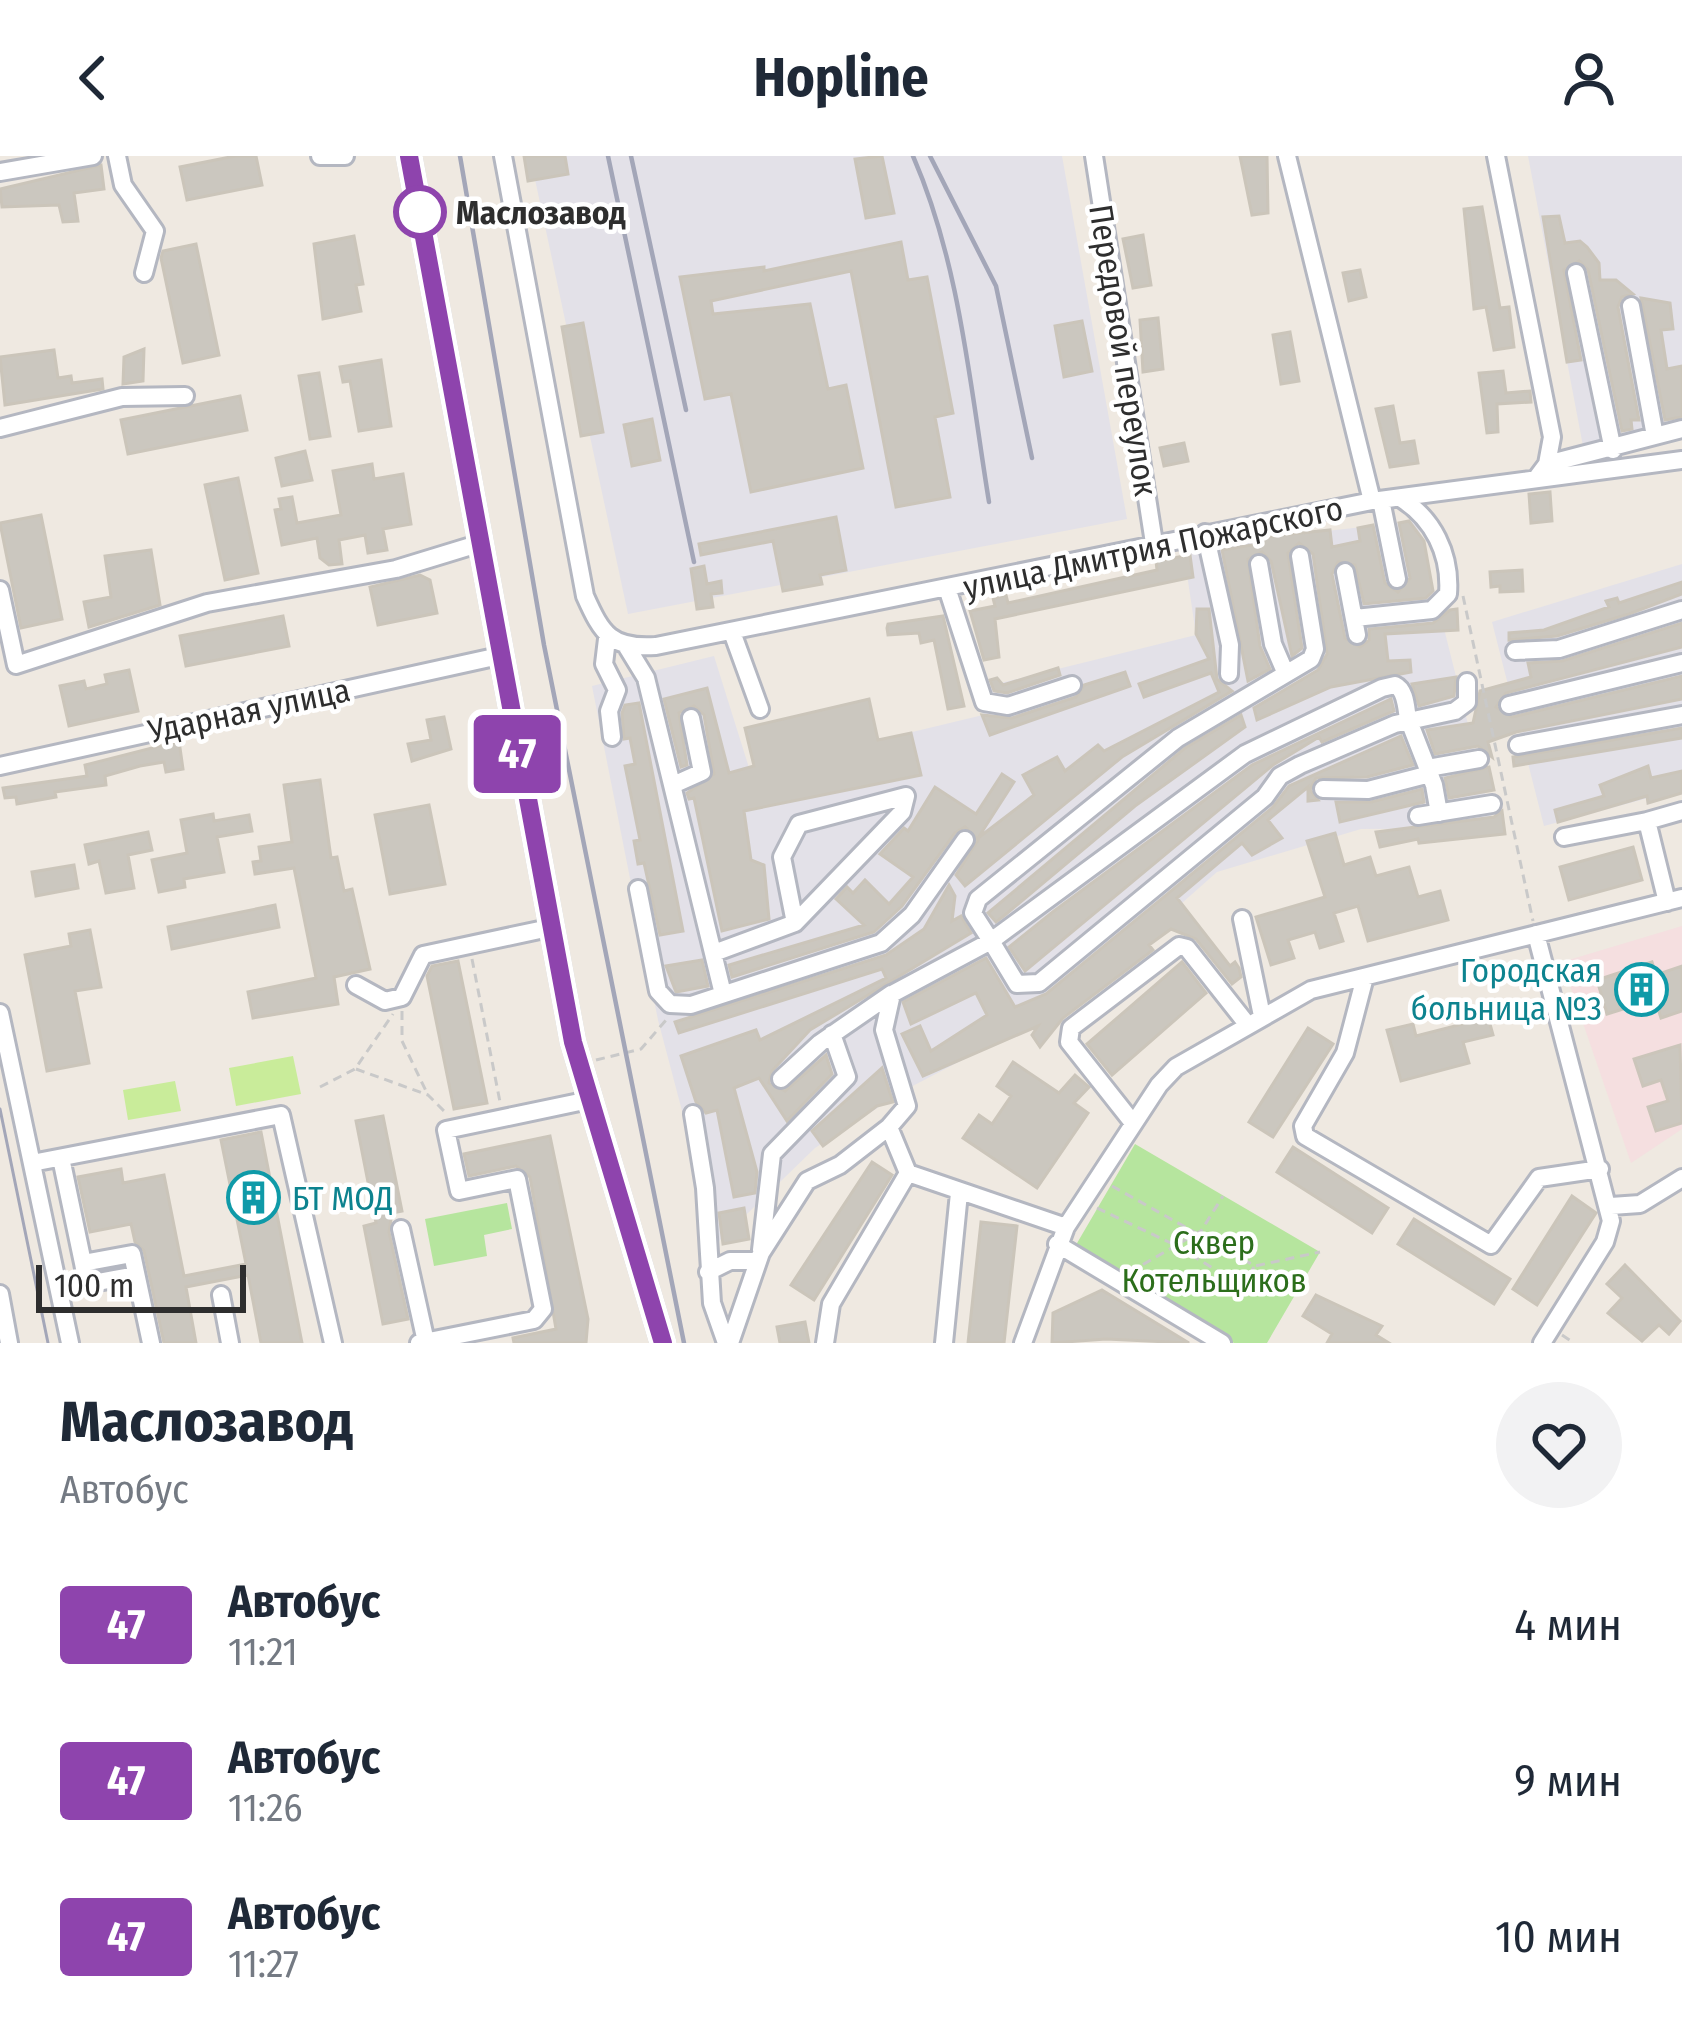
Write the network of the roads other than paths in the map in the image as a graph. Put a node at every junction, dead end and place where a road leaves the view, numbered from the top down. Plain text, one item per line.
1 (92, 156) edge
2 (117, 156) edge
3 (320, 156) edge
4 (345, 156) edge
5 (410, 156) edge
6 (503, 156) edge
7 (1094, 156) edge
8 (1288, 156) edge
9 (1496, 156) edge
10 (0, 172) edge
11 (144, 273) dead end
12 (1576, 273) dead end
13 (1631, 306) dead end
14 (185, 396) dead end
15 (0, 428) edge
16 (1682, 429) edge
17 (1655, 436) junction
18 (1612, 450) junction
19 (1682, 460) edge
20 (1543, 470) junction
21 (1384, 499) junction
22 (1205, 533) junction
23 (481, 543) junction
24 (1154, 543) junction
25 (1300, 556) dead end
26 (1259, 564) dead end
27 (1345, 572) dead end
28 (1397, 579) dead end
29 (0, 590) edge
30 (948, 590) junction
31 (1682, 610) edge
32 (732, 632) junction
33 (607, 639) junction
34 (627, 647) junction
35 (1514, 651) dead end
36 (499, 656) junction
37 (1682, 663) edge
38 (1228, 674) dead end
39 (1286, 674) junction
40 (1467, 682) dead end
41 (1072, 686) dead end
42 (1509, 705) dead end
43 (760, 709) dead end
44 (1682, 715) edge
45 (691, 718) dead end
46 (1408, 718) junction
47 (612, 737) dead end
48 (1518, 745) dead end
49 (1479, 759) dead end
50 (0, 766) edge
51 (1429, 771) junction
52 (673, 785) junction
53 (1324, 789) dead end
54 (1492, 804) dead end
55 (1682, 811) edge
56 (1438, 813) junction
57 (1418, 816) dead end
58 (1647, 821) junction
59 (1564, 837) dead end
60 (965, 840) dead end
61 (638, 889) dead end
62 (1674, 900) edge
63 (1242, 919) dead end
64 (795, 923) junction
65 (550, 928) junction
66 (1536, 934) junction
67 (991, 941) junction
68 (714, 952) junction
69 (1365, 977) junction
70 (356, 985) dead end
71 (723, 994) junction
72 (892, 994) junction
73 (0, 1013) edge
74 (1254, 1020) junction
75 (832, 1034) junction
76 (781, 1079) dead end
77 (589, 1100) junction
78 (693, 1114) dead end
79 (1133, 1123) junction
80 (890, 1127) junction
81 (61, 1158) junction
82 (32, 1163) junction
83 (1600, 1168) junction
84 (908, 1173) junction
85 (1682, 1178) edge
86 (959, 1193) junction
87 (1611, 1206) junction
88 (1066, 1227) junction
89 (401, 1229) dead end
90 (708, 1243) junction
91 (1057, 1244) junction
92 (759, 1257) junction
93 (727, 1262) junction
94 (708, 1272) junction
95 (0, 1294) edge
96 (220, 1294) dead end
97 (1546, 1339) edge
98 (422, 1342) edge
99 (9, 1343) edge
100 (70, 1343) edge
101 (151, 1343) edge
102 (230, 1343) edge
103 (333, 1343) edge
104 (663, 1343) edge
105 (728, 1343) edge
106 (825, 1343) edge
107 (944, 1343) edge
108 (1023, 1343) edge
109 (1222, 1343) edge

1 - 10 street
2 - 11 street
3 - 4 street
5 - 23 main road
6 - 33 street
7 - 24 street, Передовой переулок
8 - 21 street
9 - 20 street
12 - 18 street
13 - 17 street
14 - 15 street
16 - 17 street
17 - 18 street
18 - 20 street
19 - 20 street, улица Дмитрия Пожарского
20 - 21 street, улица Дмитрия Пожарского
21 - 22 street, улица Дмитрия Пожарского
21 - 27 street
21 - 28 street
22 - 24 street, улица Дмитрия Пожарского
22 - 38 street
23 - 29 street
23 - 36 main road
24 - 30 street, улица Дмитрия Пожарского
25 - 39 street
26 - 39 street
30 - 32 street, улица Дмитрия Пожарского
30 - 41 street
31 - 35 street
32 - 34 street, улица Дмитрия Пожарского
32 - 43 street
33 - 34 street
33 - 47 street
34 - 52 street
36 - 50 street, Ударная улица
36 - 65 main road
37 - 42 street
39 - 67 street
40 - 46 street
44 - 48 street
45 - 52 street
46 - 51 street
46 - 67 street
46 - 67 street
49 - 51 street
51 - 53 street
51 - 56 street
52 - 68 street
54 - 56 street
55 - 58 street
56 - 57 street
58 - 59 street
58 - 62 street
60 - 71 street
61 - 71 street
62 - 66 street
63 - 74 street
64 - 64 street
64 - 68 street
65 - 70 street
65 - 77 main road
66 - 69 street
66 - 83 street
67 - 72 street
68 - 71 street
69 - 74 street
69 - 83 street
72 - 75 street
72 - 80 street
73 - 82 street
74 - 79 street
74 - 79 street
75 - 76 street
75 - 92 street
77 - 98 street
77 - 104 main road
78 - 90 street
79 - 88 street
80 - 84 street
80 - 92 street
81 - 82 street
81 - 101 street
81 - 103 street
82 - 100 street
83 - 87 street
84 - 86 street
84 - 106 street
85 - 87 street
86 - 88 street
86 - 107 street
87 - 97 street
88 - 91 street
89 - 98 street
90 - 93 street
90 - 94 street
91 - 108 street
91 - 109 street
92 - 93 street
92 - 105 street
93 - 94 street
94 - 105 street
95 - 99 street
96 - 102 street

